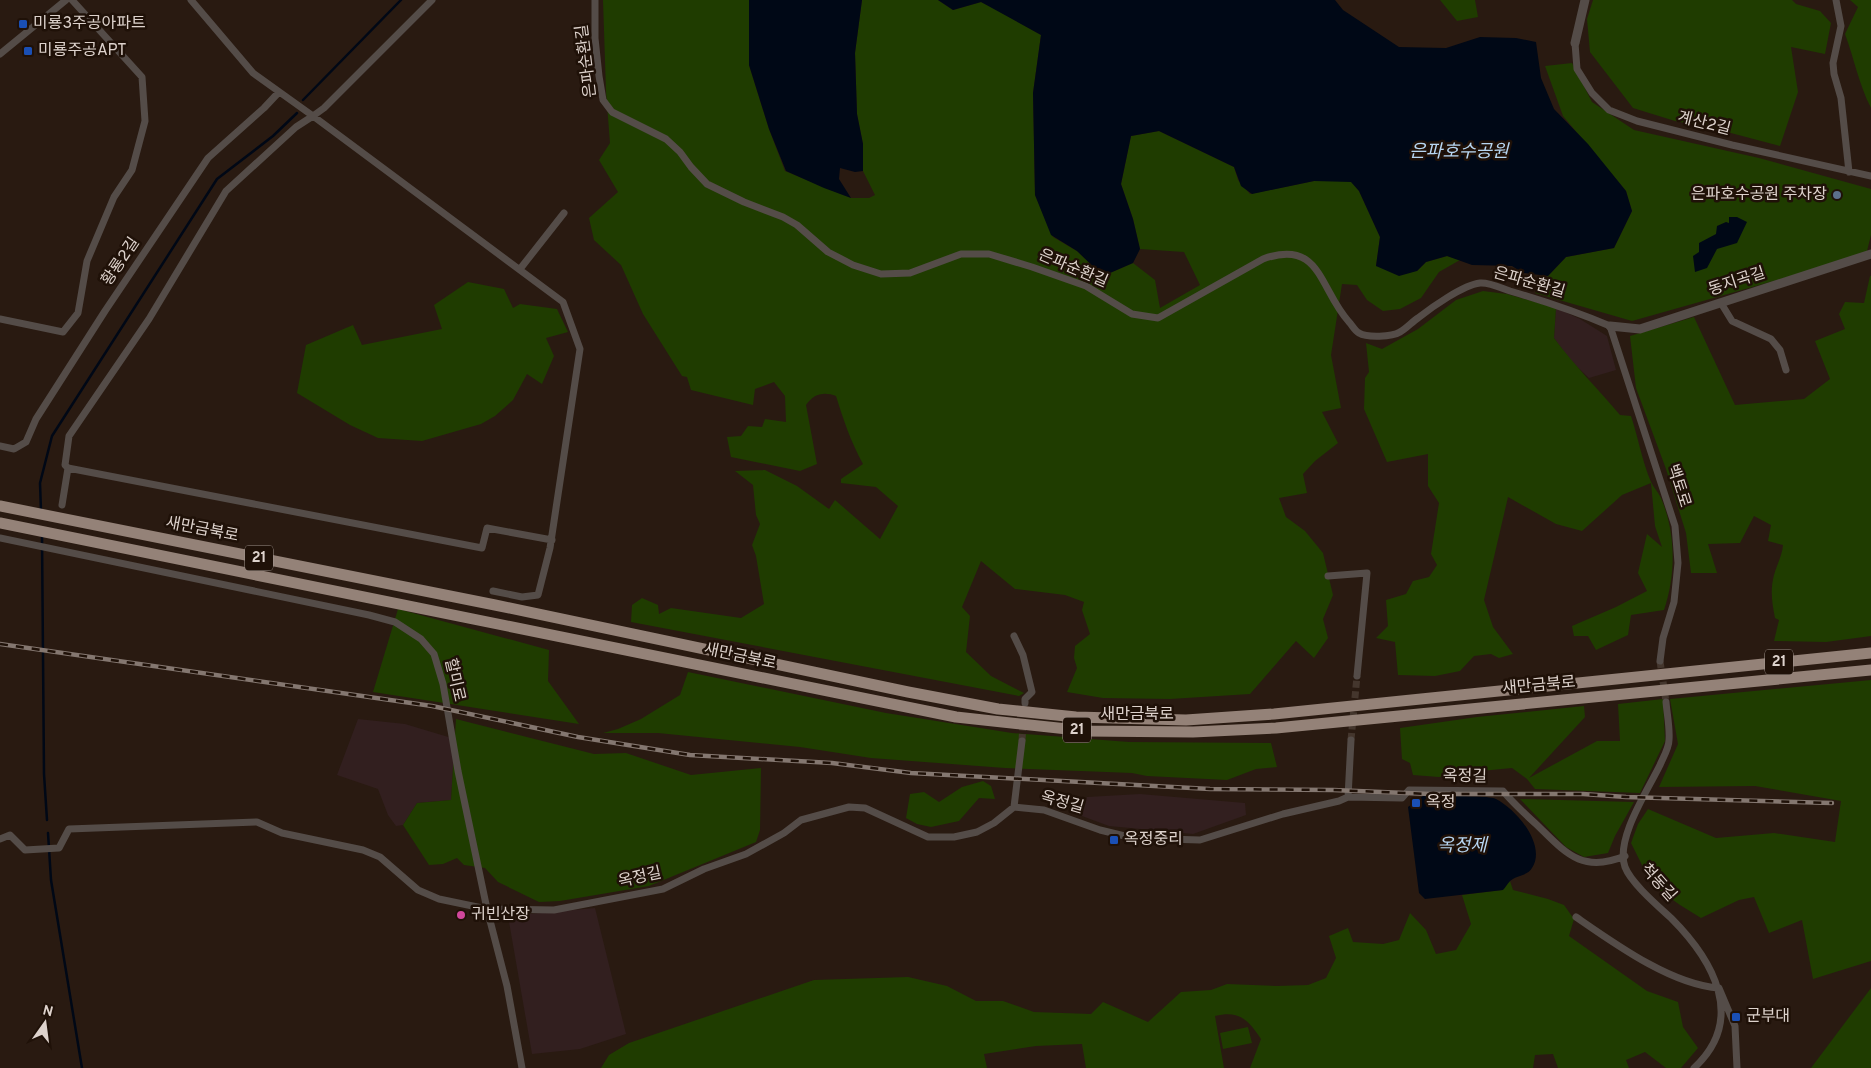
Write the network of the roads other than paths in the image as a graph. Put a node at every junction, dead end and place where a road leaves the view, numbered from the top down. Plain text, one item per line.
1 (66, 0) edge
2 (72, 0) edge
3 (191, 0) edge
4 (432, 0) edge
5 (595, 0) edge
6 (1585, 0) edge
7 (1836, 0) edge
8 (1575, 43) joint
9 (0, 54) edge
10 (278, 92) junction
11 (313, 116) junction
12 (1849, 172) junction
13 (1871, 176) edge
14 (564, 213) dead end
15 (1871, 254) edge
16 (520, 270) junction
17 (1721, 302) junction
18 (0, 319) edge
19 (1610, 326) junction
20 (1786, 370) dead end
21 (0, 446) edge
22 (68, 468) junction
23 (62, 505) dead end
24 (0, 506) edge
25 (0, 523) edge
26 (0, 538) edge
27 (552, 540) junction
28 (1328, 576) dead end
29 (493, 591) dead end
30 (1014, 636) dead end
31 (1871, 653) edge
32 (1660, 661) tunnel mouth
33 (1871, 670) edge
34 (1358, 676) tunnel mouth
35 (1666, 702) tunnel mouth
36 (1025, 703) dead end
37 (1351, 740) tunnel mouth
38 (1022, 741) tunnel mouth
39 (1348, 797) junction
40 (1014, 807) junction
41 (0, 839) edge
42 (1624, 856) junction
43 (487, 909) junction
44 (1576, 916) dead end
45 (1719, 988) junction
46 (522, 1068) edge
47 (1694, 1068) edge
48 (1737, 1068) edge

1 - 9 street
2 - 18 street
3 - 10 street
4 - 11 street
5 - 19 street, 은파순환길
6 - 8 street
7 - 12 street
8 - 12 street, 계산2길
10 - 11 street
10 - 21 street, 황룡2길
11 - 16 street
11 - 22 street
12 - 13 street, 계산2길
14 - 16 street
15 - 17 street, 동지곡길
16 - 27 street
17 - 19 street, 동지곡길
17 - 20 street
19 - 32 street, 백토로
22 - 23 street
22 - 27 street
24 - 31 highway, 새만금북로 / 21
25 - 33 highway, 새만금북로 / 21
26 - 43 street, 할미로
27 - 29 street
28 - 34 street
30 - 36 street
35 - 42 street, 척동길
37 - 39 street
38 - 40 street
39 - 40 street, 옥정길
39 - 42 street, 옥정길
40 - 43 street, 옥정길
41 - 43 street, 옥정길
42 - 45 street, 척동길
43 - 46 street, 할미로
44 - 45 street
45 - 47 street, 척동길
45 - 48 street

